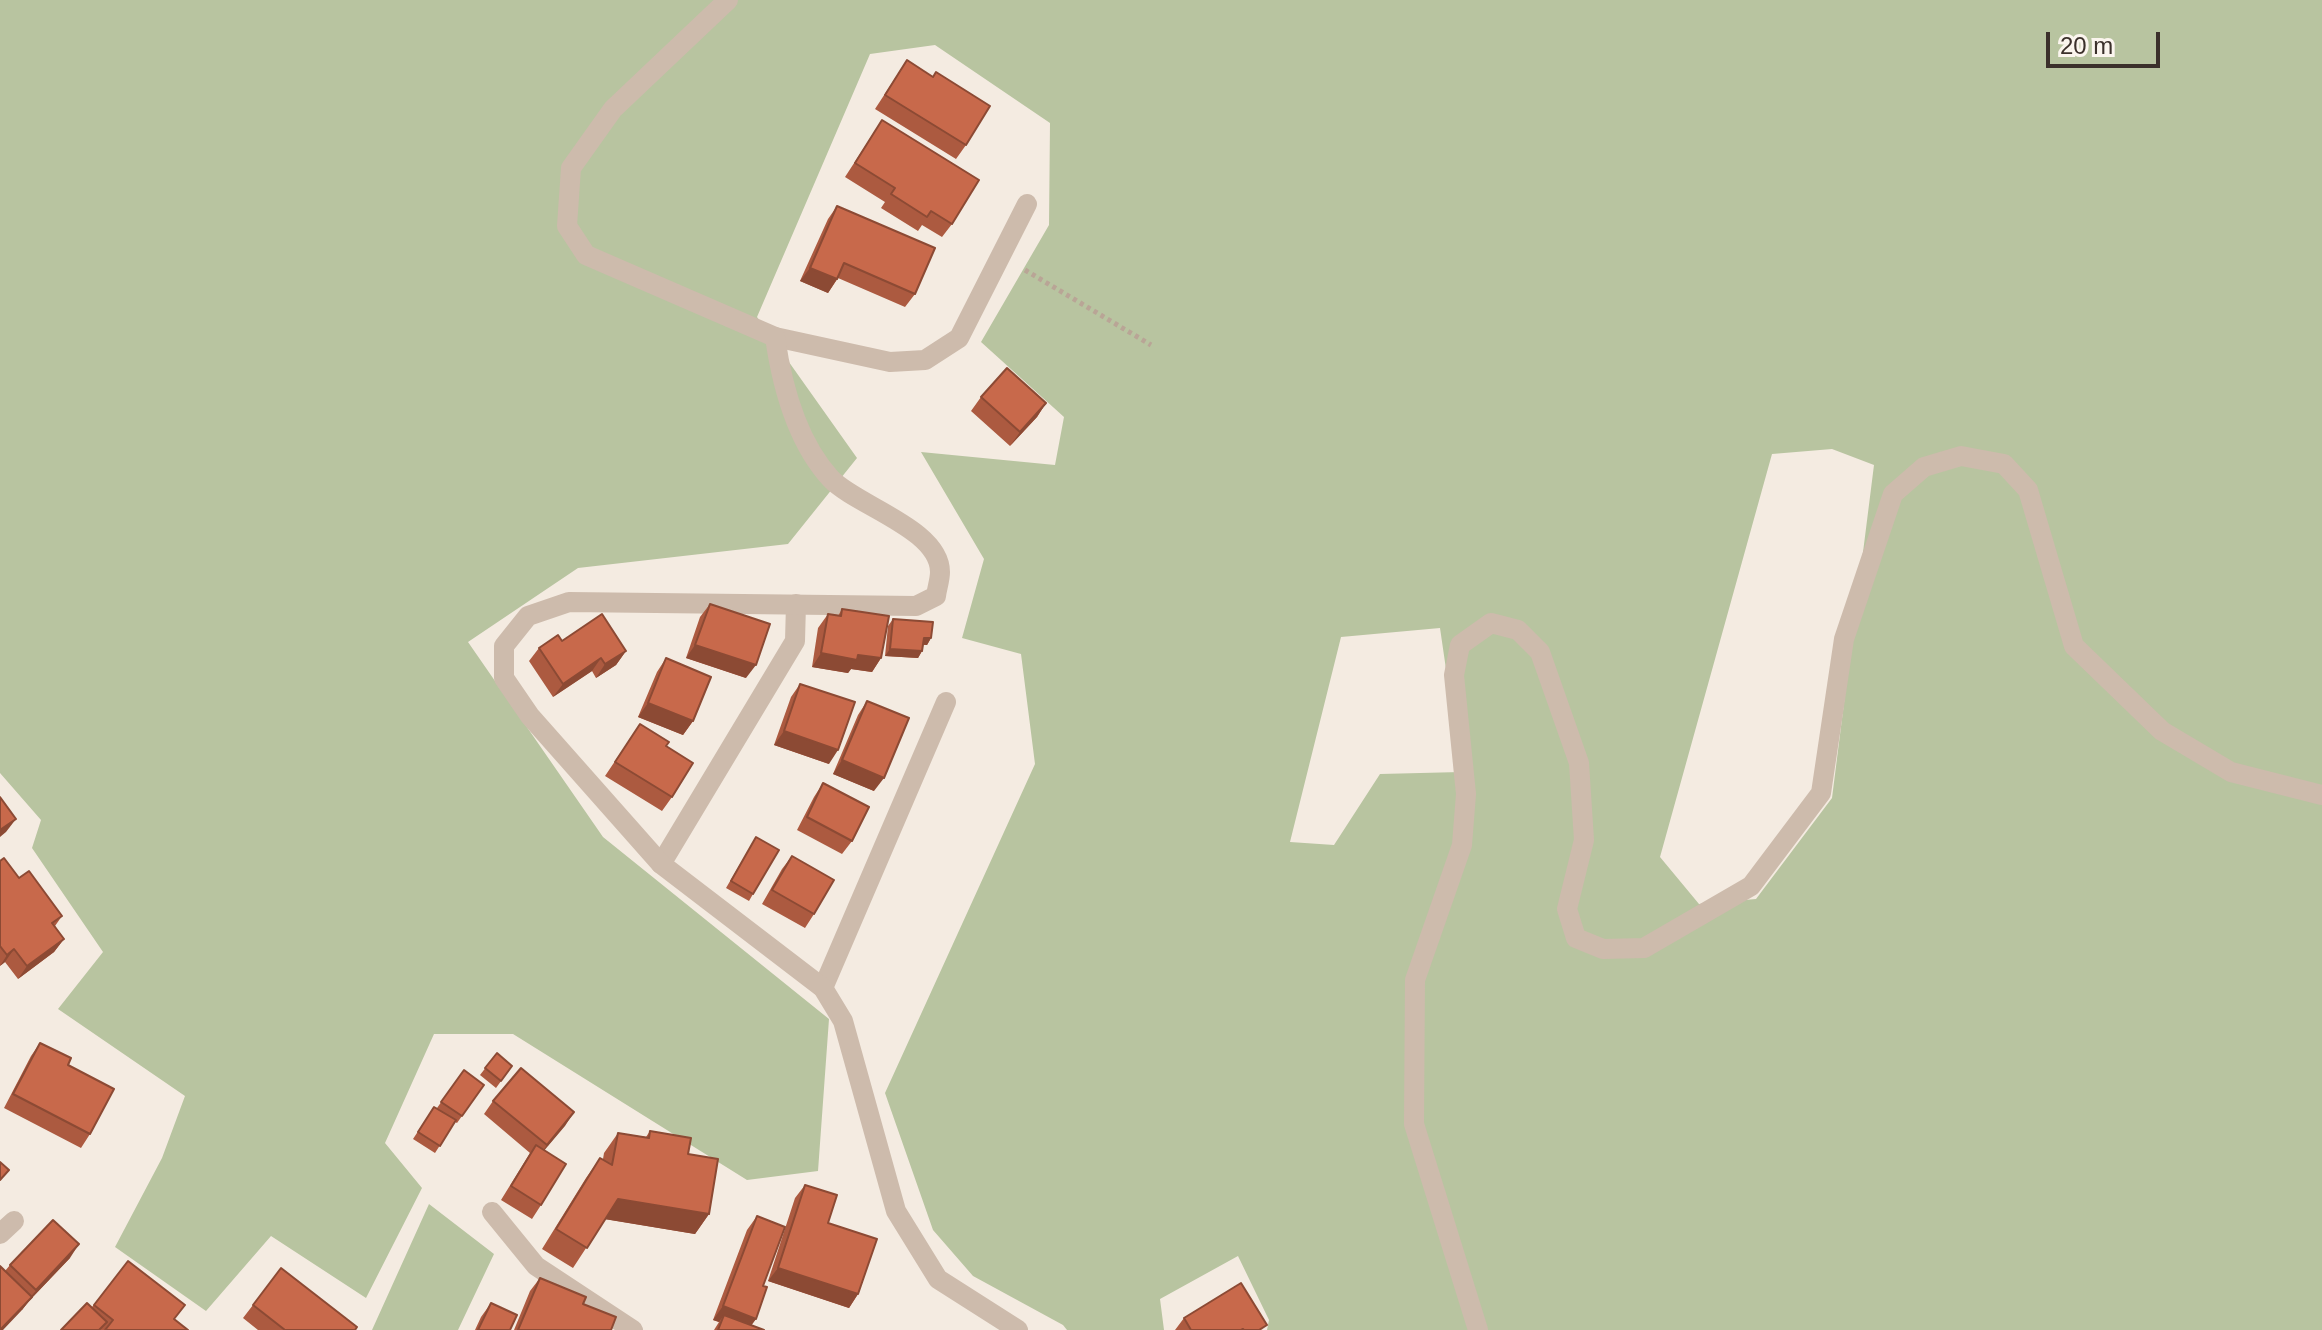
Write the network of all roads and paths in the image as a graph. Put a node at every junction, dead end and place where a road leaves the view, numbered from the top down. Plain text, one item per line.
1 (728, 0) edge
2 (1027, 204) dead end
3 (1000, 256) junction
4 (775, 337) junction
5 (1151, 345) dead end
6 (796, 604) junction
7 (946, 702) dead end
8 (2322, 795) edge
9 (661, 864) junction
10 (823, 988) junction
11 (492, 1212) dead end
12 (633, 1330) edge
13 (1018, 1330) edge
14 (1478, 1330) edge

1 - 4 street
2 - 3 street
3 - 4 street
3 - 5 path
4 - 6 street
6 - 9 street
6 - 9 street
7 - 10 street
8 - 14 street
9 - 10 street
10 - 13 street
11 - 12 street

